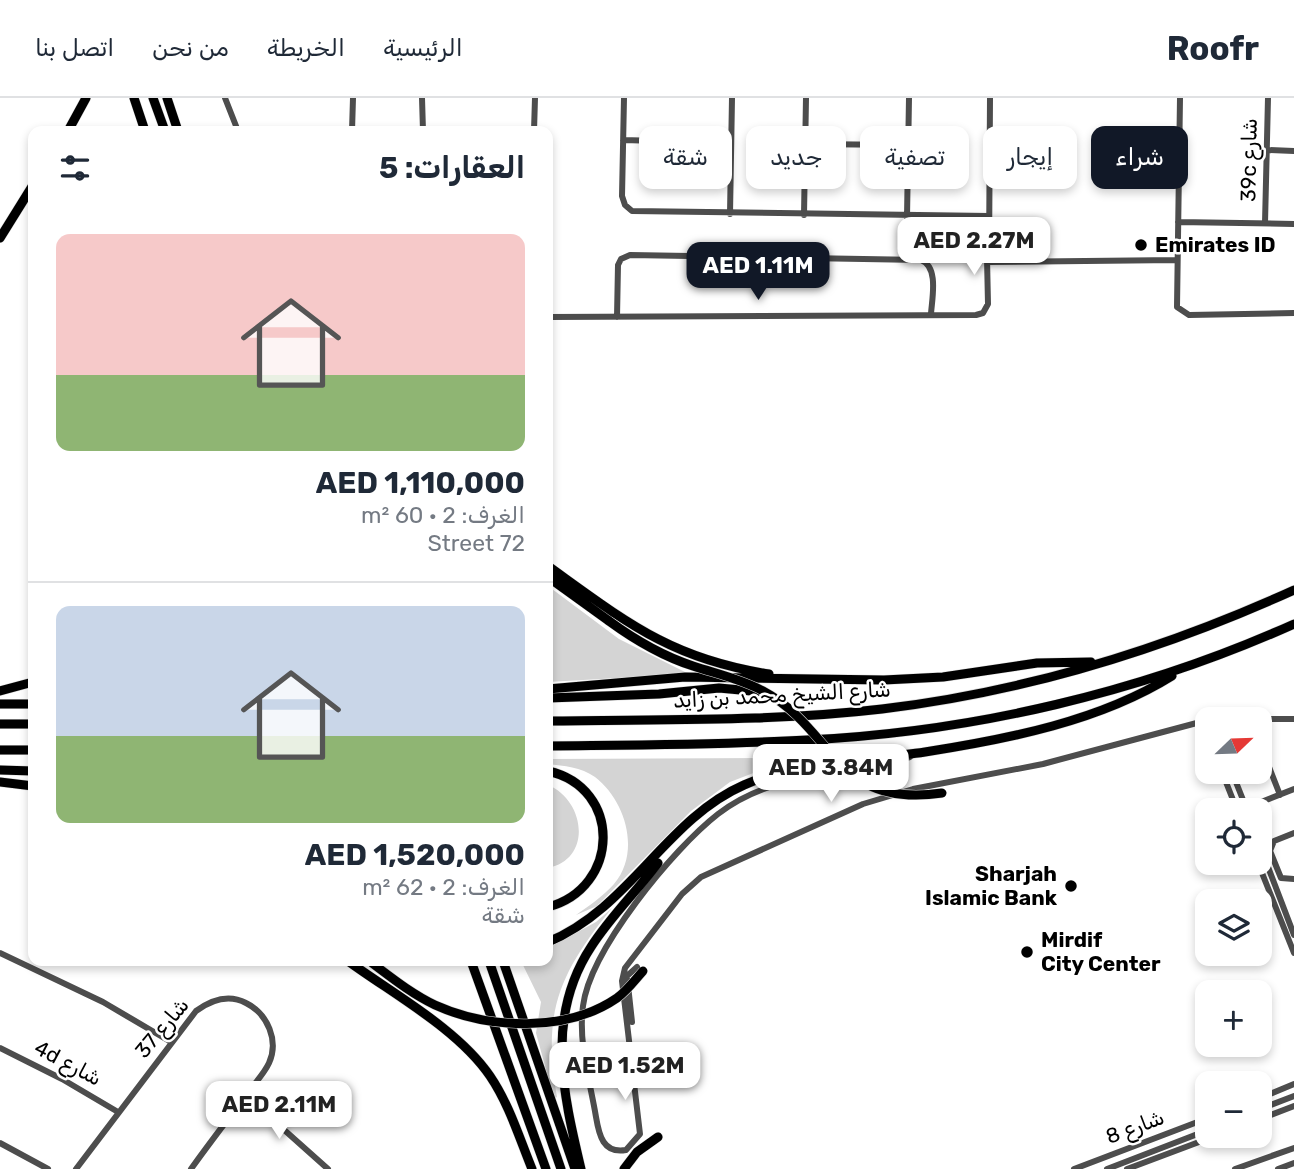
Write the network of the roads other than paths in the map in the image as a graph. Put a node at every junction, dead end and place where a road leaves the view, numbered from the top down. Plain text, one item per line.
1 (86, 98) edge
2 (134, 98) edge
3 (153, 98) edge
4 (167, 98) edge
5 (225, 98) edge
6 (353, 98) edge
7 (422, 98) edge
8 (535, 98) edge
9 (624, 98) edge
10 (732, 98) edge
11 (806, 98) edge
12 (909, 98) edge
13 (990, 98) edge
14 (1180, 98) edge
15 (1268, 98) edge
16 (71, 126) edge
17 (143, 126) edge
18 (162, 126) edge
19 (176, 126) edge
20 (236, 126) edge
21 (352, 126) edge
22 (423, 126) edge
23 (534, 126) edge
24 (731, 126) edge
25 (805, 126) edge
26 (908, 126) edge
27 (623, 140) junction
28 (639, 140) edge
29 (1267, 150) junction
30 (1294, 151) edge
31 (730, 189) edge
32 (804, 189) edge
33 (907, 189) edge
34 (28, 193) edge
35 (730, 214) junction
36 (804, 215) junction
37 (906, 217) junction
38 (988, 218) junction
39 (1178, 222) junction
40 (1265, 223) junction
41 (1294, 224) edge
42 (0, 238) edge
43 (987, 259) junction
44 (1177, 262) junction
45 (1294, 313) edge
46 (932, 314) junction
47 (553, 317) edge
48 (617, 317) junction
49 (553, 570) edge
50 (553, 582) edge
51 (1294, 590) edge
52 (1294, 624) edge
53 (1100, 663) junction
54 (1180, 671) junction
55 (802, 679) junction
56 (28, 683) edge
57 (553, 689) edge
58 (0, 691) edge
59 (772, 695) junction
60 (553, 698) edge
61 (0, 704) edge
62 (28, 704) edge
63 (1272, 719) edge
64 (1294, 719) edge
65 (553, 720) edge
66 (1195, 723) edge
67 (0, 724) edge
68 (28, 724) edge
69 (553, 746) edge
70 (0, 750) edge
71 (28, 750) edge
72 (925, 752) junction
73 (0, 770) edge
74 (28, 771) edge
75 (553, 773) edge
76 (1272, 775) edge
77 (28, 780) edge
78 (0, 782) edge
79 (28, 785) edge
80 (1294, 789) edge
81 (942, 793) dead end
82 (1280, 795) junction
83 (1271, 798) edge
84 (1294, 833) edge
85 (674, 839) junction
86 (1271, 875) edge
87 (1294, 878) edge
88 (1272, 895) edge
89 (1272, 899) edge
90 (553, 905) edge
91 (1293, 933) edge
92 (553, 939) edge
93 (0, 953) edge
94 (1294, 953) edge
95 (355, 966) edge
96 (377, 966) edge
97 (473, 966) edge
98 (491, 966) edge
99 (505, 966) edge
100 (641, 970) joint
101 (171, 1042) junction
102 (0, 1048) edge
103 (635, 1069) junction
104 (1294, 1084) edge
105 (1272, 1093) edge
106 (245, 1095) junction
107 (1294, 1096) edge
108 (1272, 1105) edge
109 (1294, 1106) edge
110 (118, 1112) junction
111 (1272, 1114) edge
112 (1195, 1123) edge
113 (1195, 1135) edge
114 (658, 1137) dead end
115 (0, 1143) edge
116 (1195, 1144) edge
117 (1294, 1148) edge
118 (1294, 1163) edge
119 (194, 1168) edge
120 (48, 1169) edge
121 (76, 1169) edge
122 (328, 1169) edge
123 (531, 1169) edge
124 (546, 1169) edge
125 (561, 1169) edge
126 (575, 1169) edge
127 (581, 1169) edge
128 (624, 1169) edge
129 (1074, 1169) edge
130 (1107, 1169) edge
131 (1127, 1169) edge
132 (1235, 1169) edge
133 (1278, 1169) edge

1 - 16 highway
2 - 17 highway
3 - 18 highway
4 - 19 highway
5 - 20 street
6 - 21 street
7 - 22 street
8 - 23 street
9 - 27 street
10 - 24 street
11 - 25 street
12 - 26 street
13 - 38 street
14 - 39 street
15 - 29 street, 39c شارع
27 - 28 street
27 - 35 street
29 - 30 street
29 - 40 street, 39c شارع
31 - 35 street
32 - 36 street
33 - 37 street
34 - 42 highway
35 - 36 street
36 - 37 street
37 - 38 street
38 - 43 street
39 - 40 street
39 - 44 street
40 - 41 street
43 - 44 street
43 - 46 street
44 - 45 street
46 - 48 street
46 - 48 street
47 - 48 street
49 - 55 highway
50 - 59 highway, bridge
51 - 53 highway, شارع الشيخ محمد بن زايد
52 - 54 highway, شارع الشيخ محمد بن زايد
53 - 55 highway
53 - 65 highway, شارع الشيخ محمد بن زايد
54 - 69 highway, شارع الشيخ محمد بن زايد
54 - 72 highway
55 - 57 highway
56 - 58 highway
59 - 60 highway, bridge
59 - 81 highway, bridge
61 - 62 highway
63 - 64 street
66 - 103 street
67 - 68 highway
70 - 71 highway
72 - 85 highway
72 - 103 street
73 - 74 highway
75 - 90 highway
76 - 82 street
77 - 78 highway
78 - 79 highway
80 - 82 street
82 - 83 street
84 - 87 street
85 - 92 highway
85 - 127 highway
86 - 91 street
88 - 91 street
89 - 94 street
93 - 101 street
95 - 123 highway
96 - 100 highway, bridge
97 - 124 highway
98 - 125 highway
99 - 126 highway
100 - 103 street
101 - 106 street, شارع 37
101 - 110 street, شارع 37
102 - 110 street, 4d شارع
104 - 105 street
106 - 119 street, شارع 37
106 - 122 street
107 - 108 street
109 - 111 street
110 - 121 street, شارع 37
112 - 129 street, شارع 8
113 - 130 street, شارع 8
114 - 128 highway
115 - 120 street
116 - 131 street
117 - 132 street
118 - 133 street

